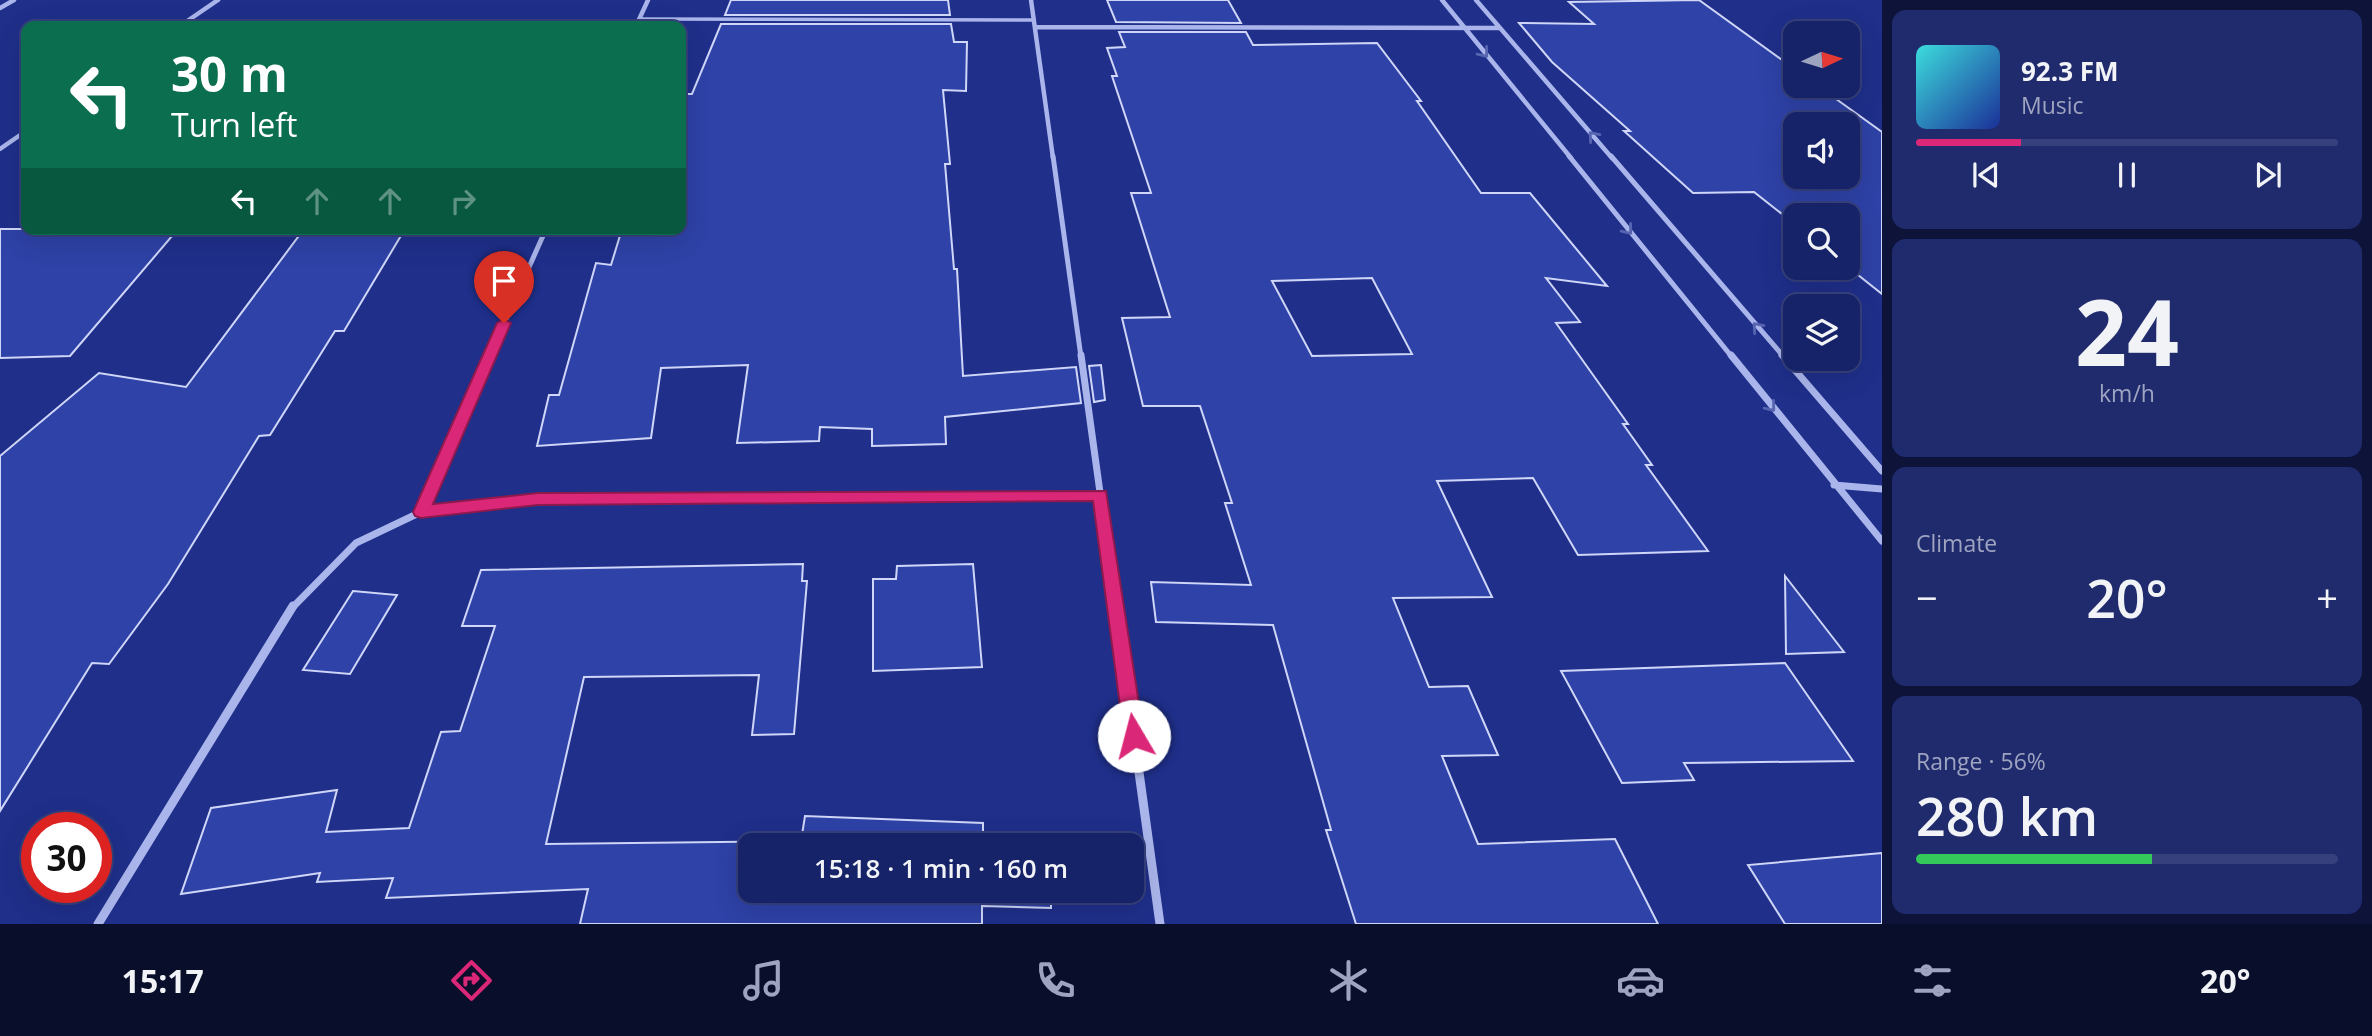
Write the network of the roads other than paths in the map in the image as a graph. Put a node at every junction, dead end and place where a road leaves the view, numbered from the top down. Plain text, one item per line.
1 (14, 0) edge
2 (218, 0) edge
3 (648, 0) edge
4 (1031, 0) edge
5 (1442, 0) edge
6 (1476, 0) edge
7 (0, 8) edge
8 (639, 19) joint
9 (187, 21) edge
10 (1034, 23) junction
11 (1500, 28) junction
12 (1465, 29) junction
13 (21, 134) edge
14 (0, 149) edge
15 (543, 235) edge
16 (1882, 471) edge
17 (1833, 485) junction
18 (1882, 489) edge
19 (1100, 495) junction
20 (421, 512) junction
21 (1882, 541) edge
22 (98, 924) edge
23 (1160, 924) edge

1 - 7 street
2 - 9 street
3 - 8 street
4 - 10 street
5 - 12 street
6 - 11 street
8 - 10 lane
10 - 12 street
10 - 19 street
11 - 12 street
16 -> 11 street
12 -> 17 street
13 - 14 street
15 - 20 street
17 - 18 street
17 - 21 street
19 - 20 street
19 - 23 street
20 - 22 street

